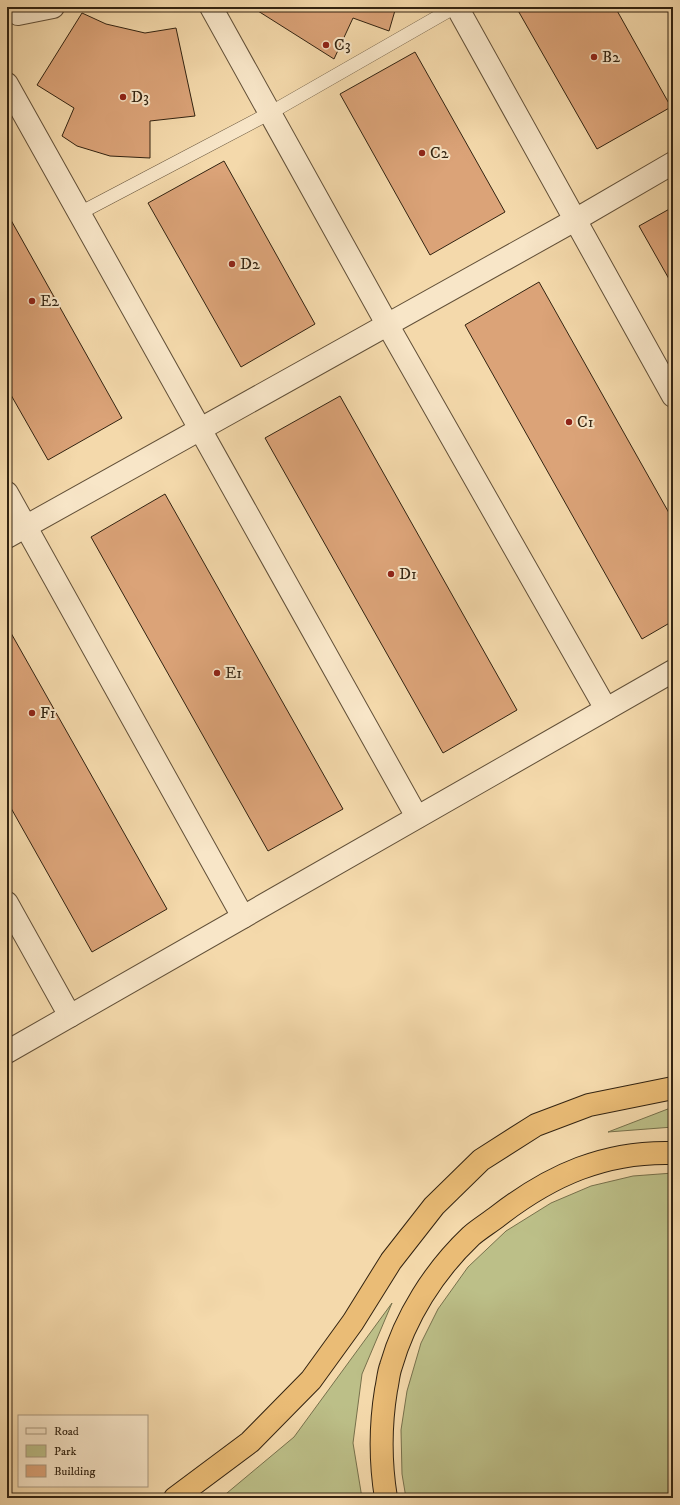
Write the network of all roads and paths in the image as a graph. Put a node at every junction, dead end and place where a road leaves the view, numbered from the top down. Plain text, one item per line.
1 (53, 7) edge
2 (211, 7) edge
3 (456, 7) edge
4 (17, 14) edge
5 (7, 84) edge
6 (270, 113) junction
7 (673, 163) edge
8 (80, 213) junction
9 (575, 220) junction
10 (387, 324) junction
11 (673, 396) edge
12 (201, 429) junction
13 (7, 493) edge
14 (16, 532) edge
15 (673, 671) edge
16 (606, 709) junction
17 (418, 817) junction
18 (7, 903) edge
19 (243, 917) junction
20 (70, 1016) junction
21 (7, 1052) edge
22 (673, 1088) edge
23 (673, 1153) edge
24 (175, 1498) edge
25 (386, 1498) edge

1 - 4 street
2 - 6 street
3 - 6 lane
3 - 9 street
5 - 8 street
6 - 8 lane
6 - 10 street
7 - 9 street
8 - 12 street
9 - 10 street
9 - 11 street
10 - 12 street
10 - 16 street
12 - 14 street
12 - 17 street
13 - 14 street
14 - 19 street
15 - 16 street
16 - 17 street
17 - 19 street
18 - 20 street
19 - 20 street
20 - 21 street
22 - 24 highway
23 - 25 highway

